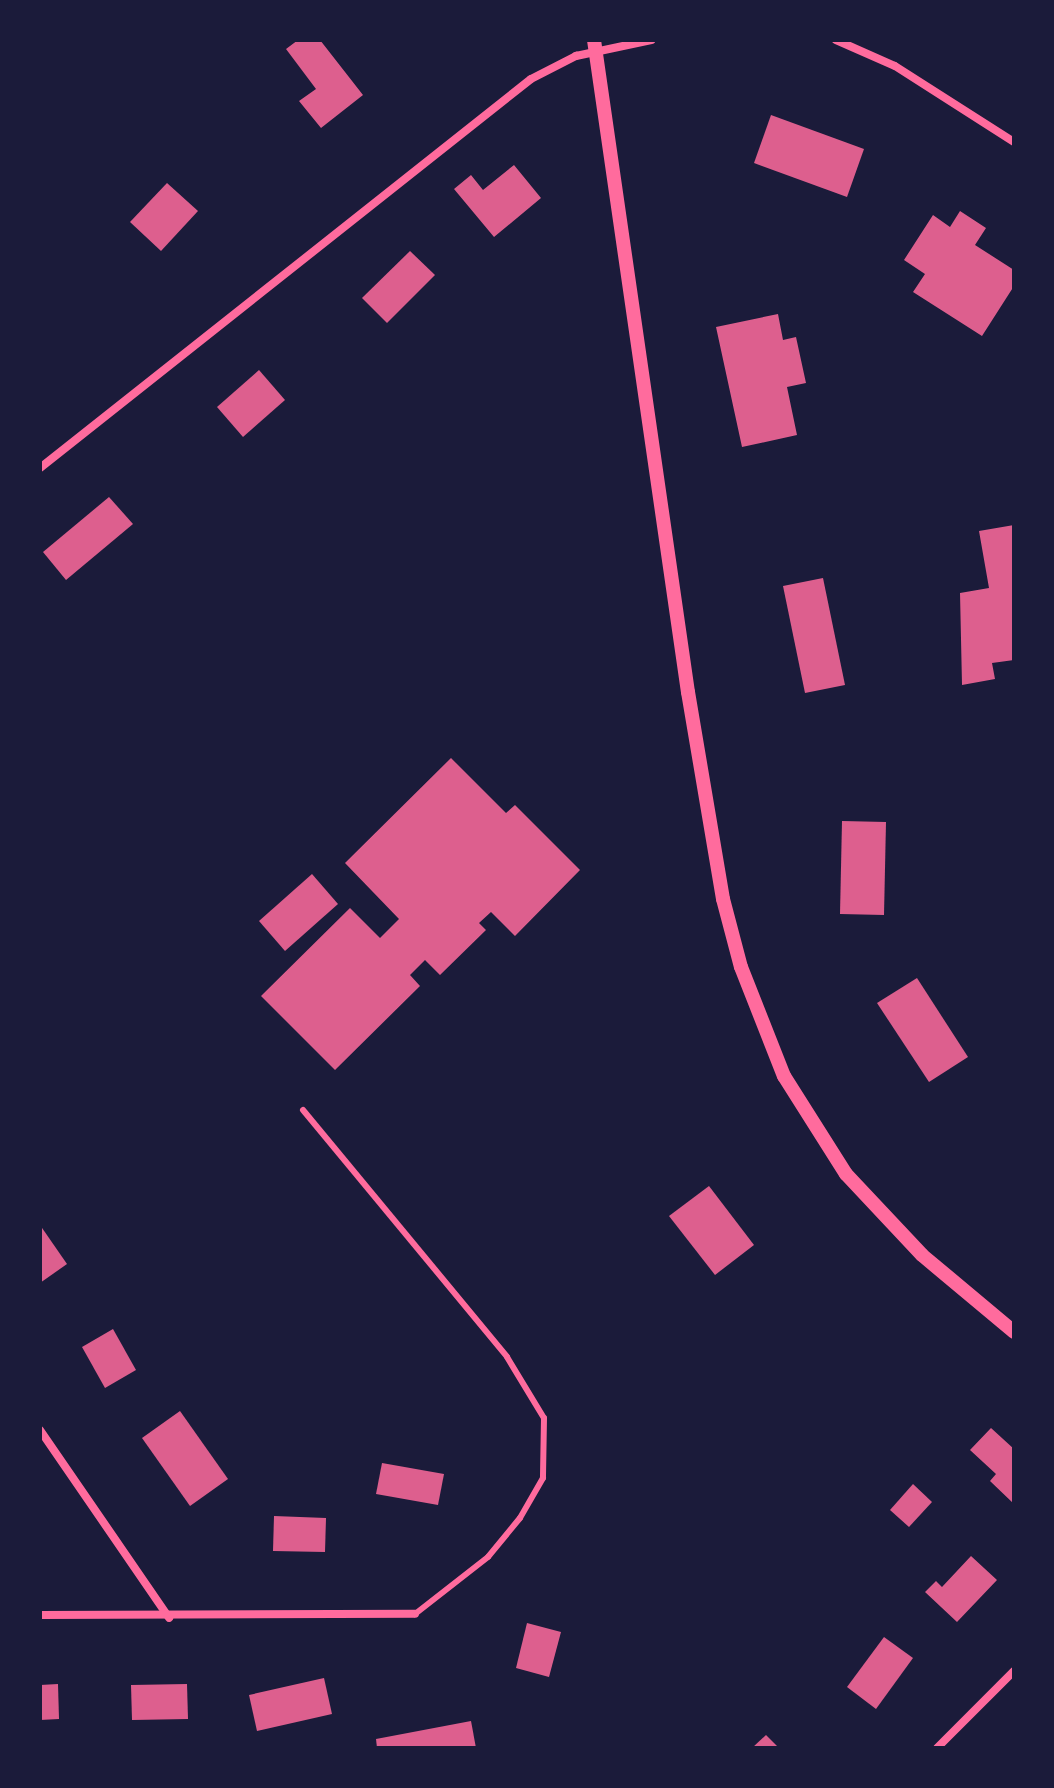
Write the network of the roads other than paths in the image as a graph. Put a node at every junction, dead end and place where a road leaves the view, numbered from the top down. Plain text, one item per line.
1 (651, 40) edge
2 (836, 40) edge
3 (594, 46) edge
4 (1014, 142) edge
5 (40, 468) edge
6 (303, 1110) dead end
7 (1014, 1332) edge
8 (40, 1430) edge
9 (415, 1614) joint
10 (40, 1615) edge
11 (169, 1618) junction
12 (1014, 1671) edge
13 (937, 1748) edge

1 - 3 street
2 - 4 street
3 - 5 street
3 - 7 street
6 - 9 lane
8 - 11 street
9 - 11 street
10 - 11 street
12 - 13 street

